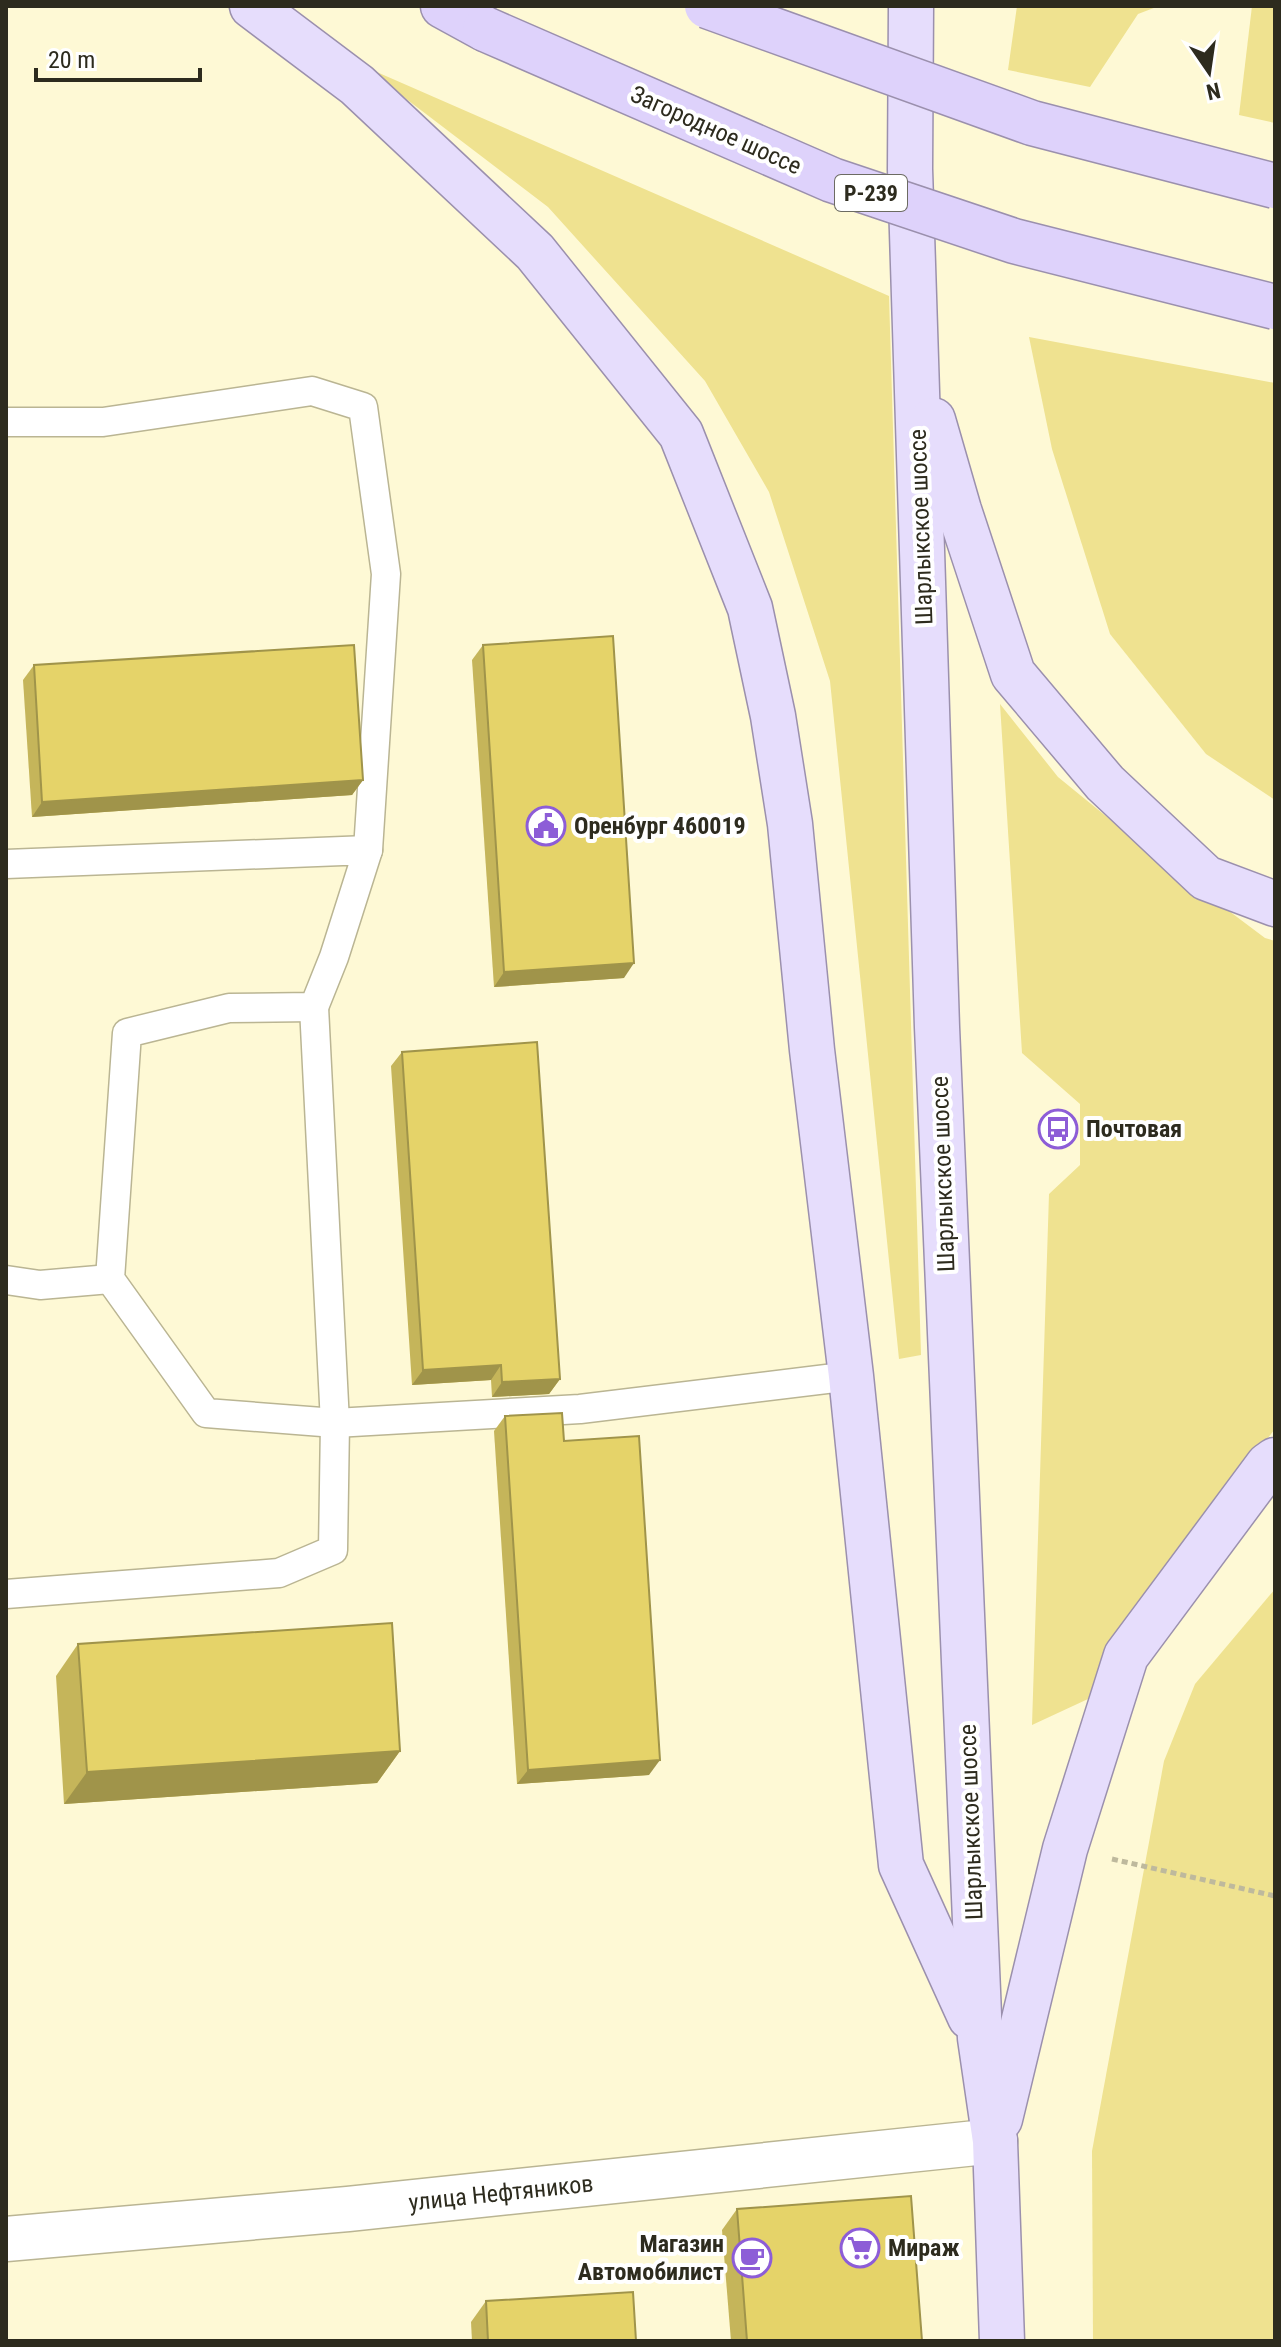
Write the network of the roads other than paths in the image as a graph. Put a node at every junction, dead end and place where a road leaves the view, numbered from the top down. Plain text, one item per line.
1 (252, 6) edge
2 (443, 6) edge
3 (707, 6) edge
4 (911, 6) edge
5 (1275, 186) edge
6 (1275, 307) edge
7 (915, 360) junction
8 (6, 422) edge
9 (368, 850) junction
10 (6, 864) edge
11 (1275, 904) edge
12 (314, 1007) junction
13 (110, 1279) junction
14 (6, 1280) edge
15 (851, 1376) junction
16 (335, 1423) junction
17 (1275, 1460) edge
18 (6, 1594) edge
19 (980, 2038) junction
20 (995, 2141) junction
21 (6, 2239) edge
22 (1002, 2341) edge

1 - 15 main road
2 - 6 highway, Загородное шоссе / Р-239, bridge
3 - 5 highway, bridge
4 - 7 main road, Шарлыкское шоссе
7 - 11 main road
7 - 19 main road, Шарлыкское шоссе
8 - 9 lane
9 - 10 lane
9 - 12 lane
12 - 13 lane
12 - 16 lane
13 - 14 lane
13 - 16 lane
15 - 16 lane
15 - 19 main road
16 - 18 lane
17 - 20 main road
19 - 20 main road, Шарлыкское шоссе
20 - 21 street, улица Нефтяников
20 - 22 main road, Шарлыкское шоссе

